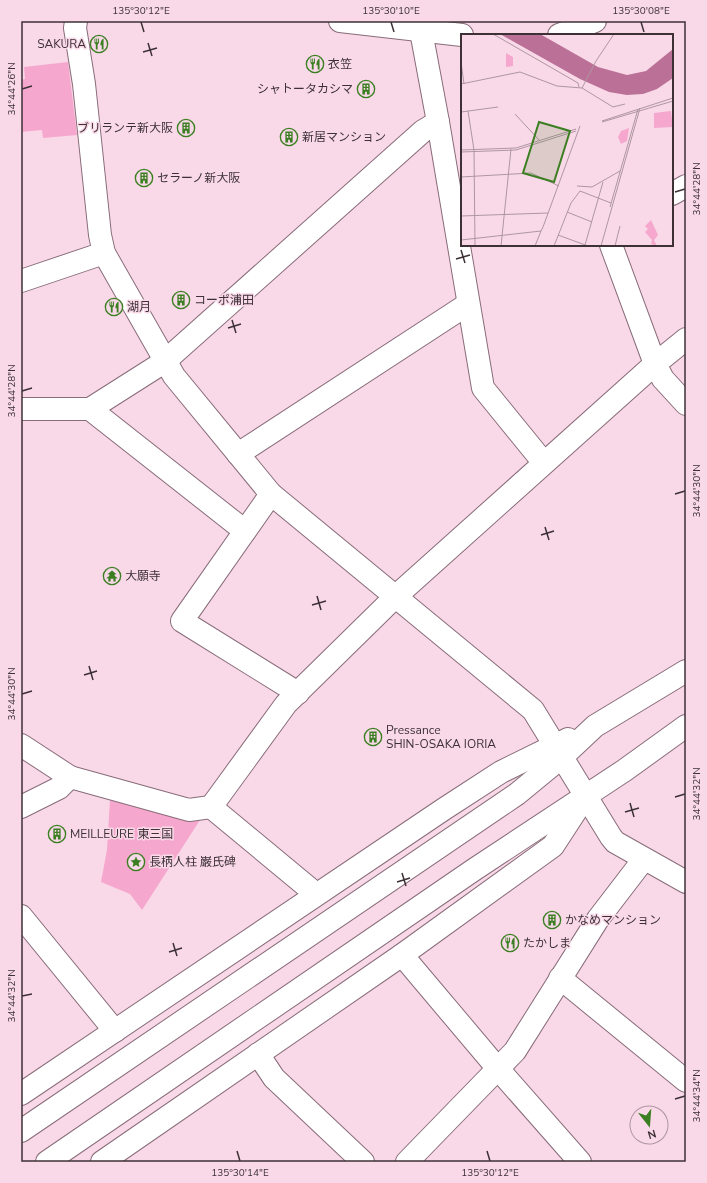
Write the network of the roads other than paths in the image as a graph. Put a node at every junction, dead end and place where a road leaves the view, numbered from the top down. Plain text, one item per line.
1 (76, 21) edge
2 (340, 21) edge
3 (595, 21) edge
4 (421, 31) junction
5 (562, 34) edge
6 (461, 35) edge
7 (438, 122) junction
8 (686, 186) edge
9 (673, 193) edge
10 (610, 246) edge
11 (104, 254) junction
12 (21, 281) edge
13 (468, 304) junction
14 (686, 339) edge
15 (164, 362) junction
16 (655, 364) junction
17 (686, 404) edge
18 (21, 409) edge
19 (90, 409) junction
20 (238, 454) junction
21 (544, 463) junction
22 (270, 494) junction
23 (245, 531) junction
24 (395, 597) junction
25 (686, 671) edge
26 (298, 692) junction
27 (686, 726) edge
28 (21, 745) edge
29 (558, 752) junction
30 (70, 777) junction
31 (585, 797) junction
32 (21, 807) edge
33 (211, 807) junction
34 (644, 859) junction
35 (686, 882) edge
36 (316, 894) junction
37 (21, 916) edge
38 (402, 955) junction
39 (560, 978) junction
40 (114, 1031) junction
41 (258, 1054) junction
42 (499, 1070) junction
43 (686, 1081) edge
44 (21, 1094) edge
45 (21, 1131) edge
46 (47, 1162) edge
47 (102, 1162) edge
48 (363, 1162) edge
49 (407, 1162) edge
50 (580, 1162) edge

1 - 11 street
2 - 4 street
3 - 5 street
4 - 6 street
4 - 7 street
7 - 13 street
7 - 15 street
8 - 9 street
10 - 16 street
11 - 12 street
11 - 15 street
13 - 20 street
13 - 21 street
14 - 16 street
15 - 19 street
15 - 20 street
16 - 17 street
16 - 21 street
18 - 19 street
19 - 23 street
20 - 22 street
21 - 24 street
22 - 23 street
22 - 24 street
23 - 26 street
24 - 26 street
24 - 29 street
25 - 29 street
26 - 33 street
27 - 31 street
28 - 30 street
29 - 31 street
29 - 36 street
29 - 45 street
30 - 32 street
30 - 33 street
31 - 34 street
31 - 38 street
31 - 46 street
33 - 36 street
34 - 35 street
34 - 39 street
36 - 40 street
37 - 40 street
38 - 41 street
38 - 42 street
39 - 42 street
39 - 43 street
40 - 44 street
41 - 47 street
41 - 48 street
42 - 49 street
42 - 50 street

